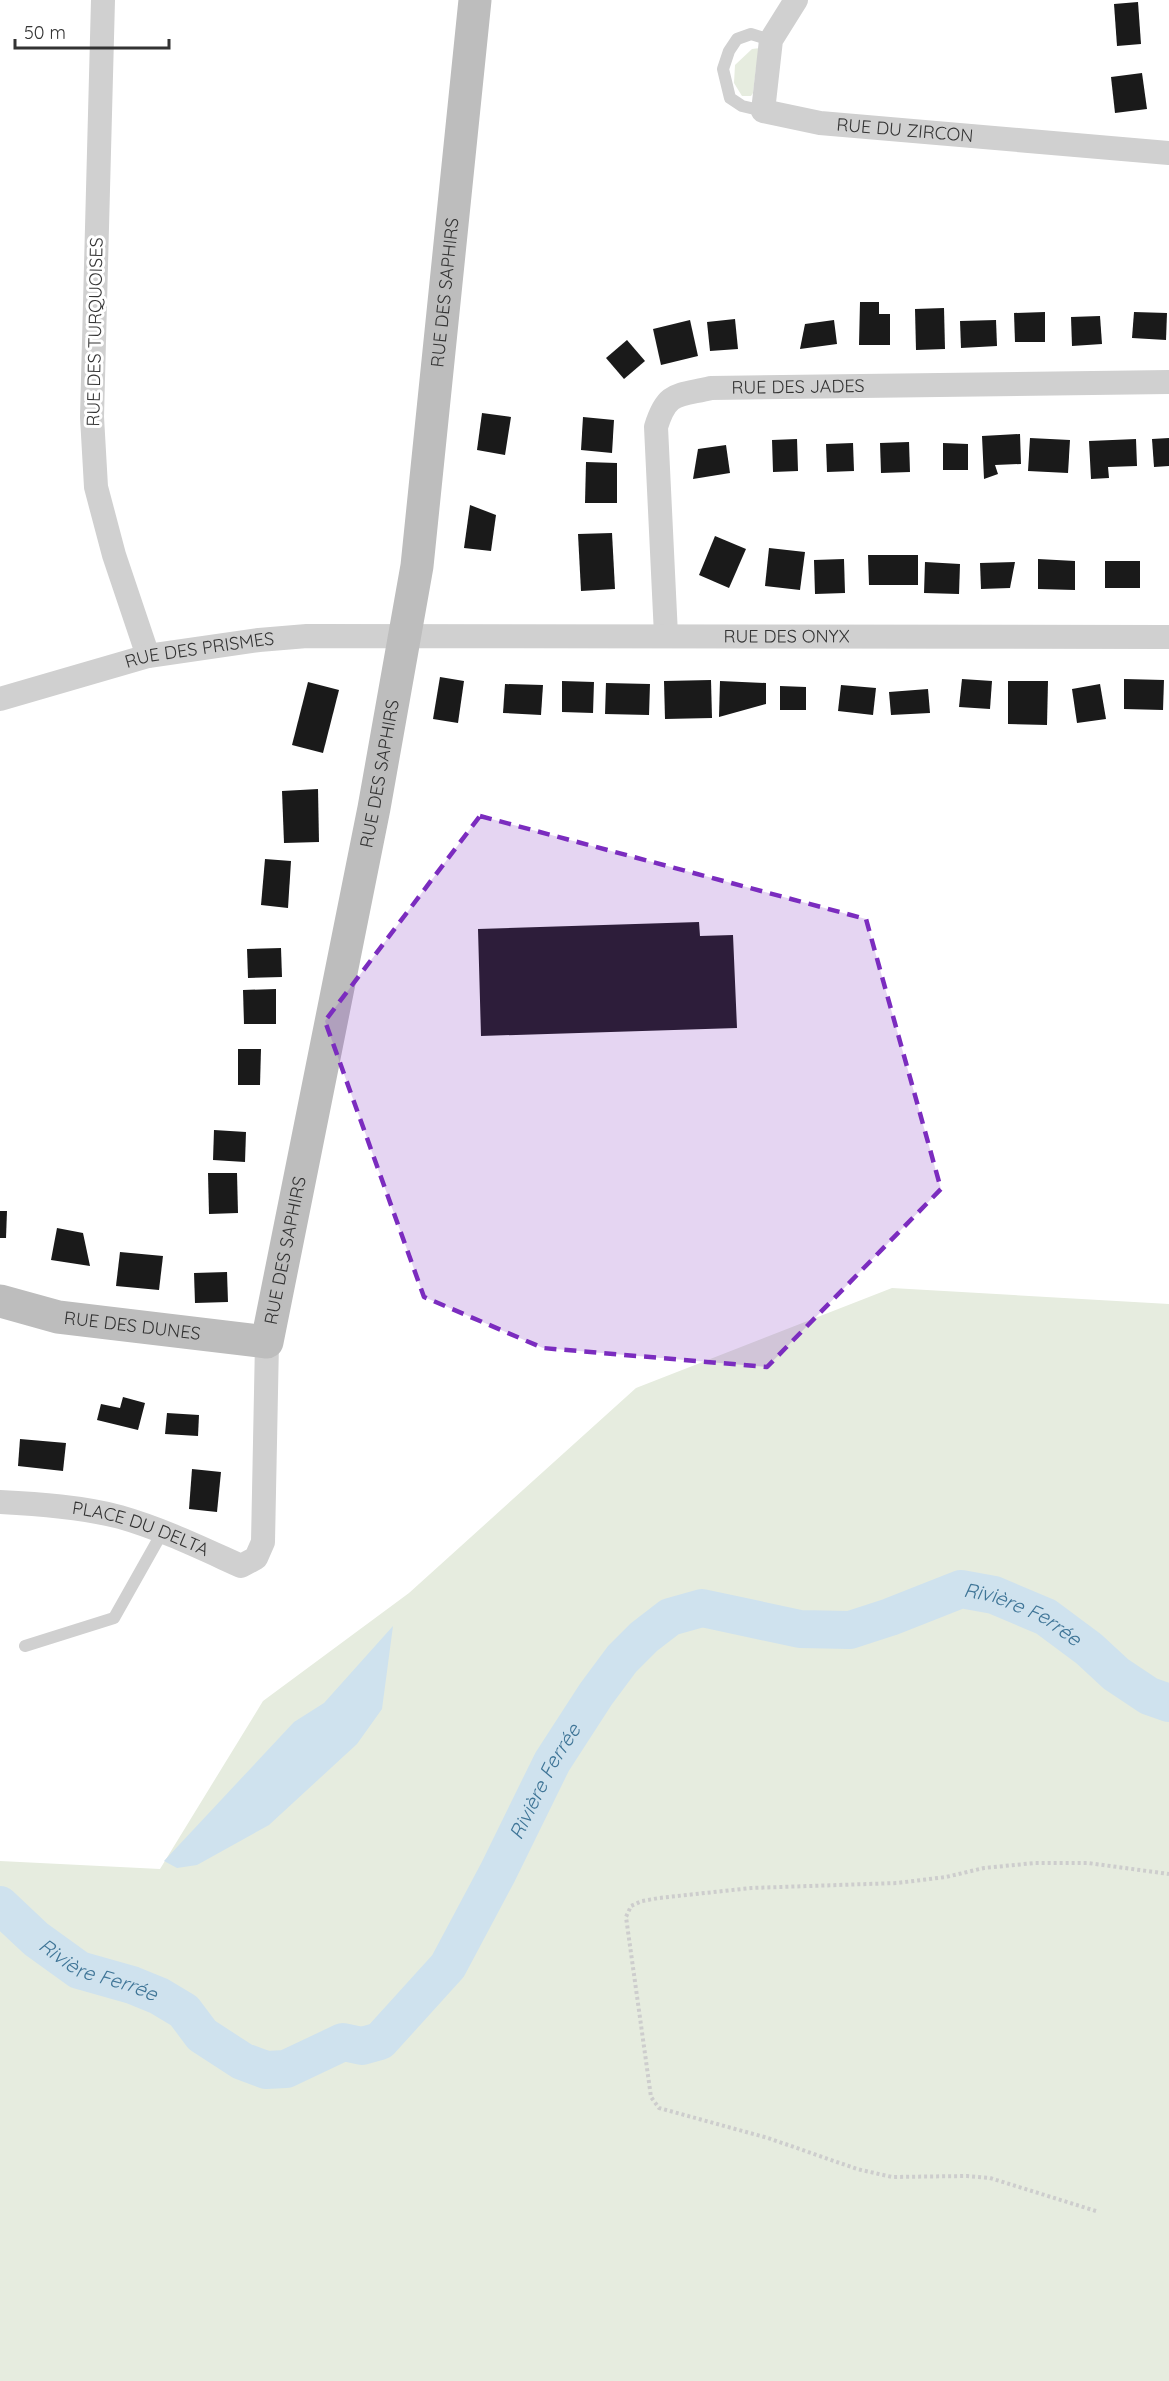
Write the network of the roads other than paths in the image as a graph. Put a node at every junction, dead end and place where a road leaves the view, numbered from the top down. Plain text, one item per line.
1 (103, 0) edge
2 (475, 0) edge
3 (796, 0) edge
4 (771, 40) junction
5 (763, 111) junction
6 (1169, 153) edge
7 (1169, 382) edge
8 (404, 635) junction
9 (666, 635) junction
10 (1169, 637) edge
11 (148, 656) junction
12 (0, 699) edge
13 (0, 1301) edge
14 (267, 1342) junction
15 (0, 1502) edge
16 (163, 1531) junction
17 (263, 1542) joint
18 (25, 1646) dead end

1 - 11 street, RUE DES TURQUOISES
2 - 8 street, RUE DES SAPHIRS
3 - 4 street
4 - 5 street
4 - 5 lane
5 - 6 street, RUE DU ZIRCON
7 - 9 street, RUE DES JADES
8 - 9 street, RUE DES ONYX
8 - 11 street, RUE DES PRISMES
8 - 14 street, RUE DES SAPHIRS
9 - 10 street, RUE DES ONYX
11 - 12 street, RUE DES PRISMES
13 - 14 street, RUE DES DUNES
14 - 17 street, RUE DES SAPHIRS
15 - 16 street, PLACE DU DELTA
16 - 17 street, PLACE DU DELTA
16 - 18 lane

